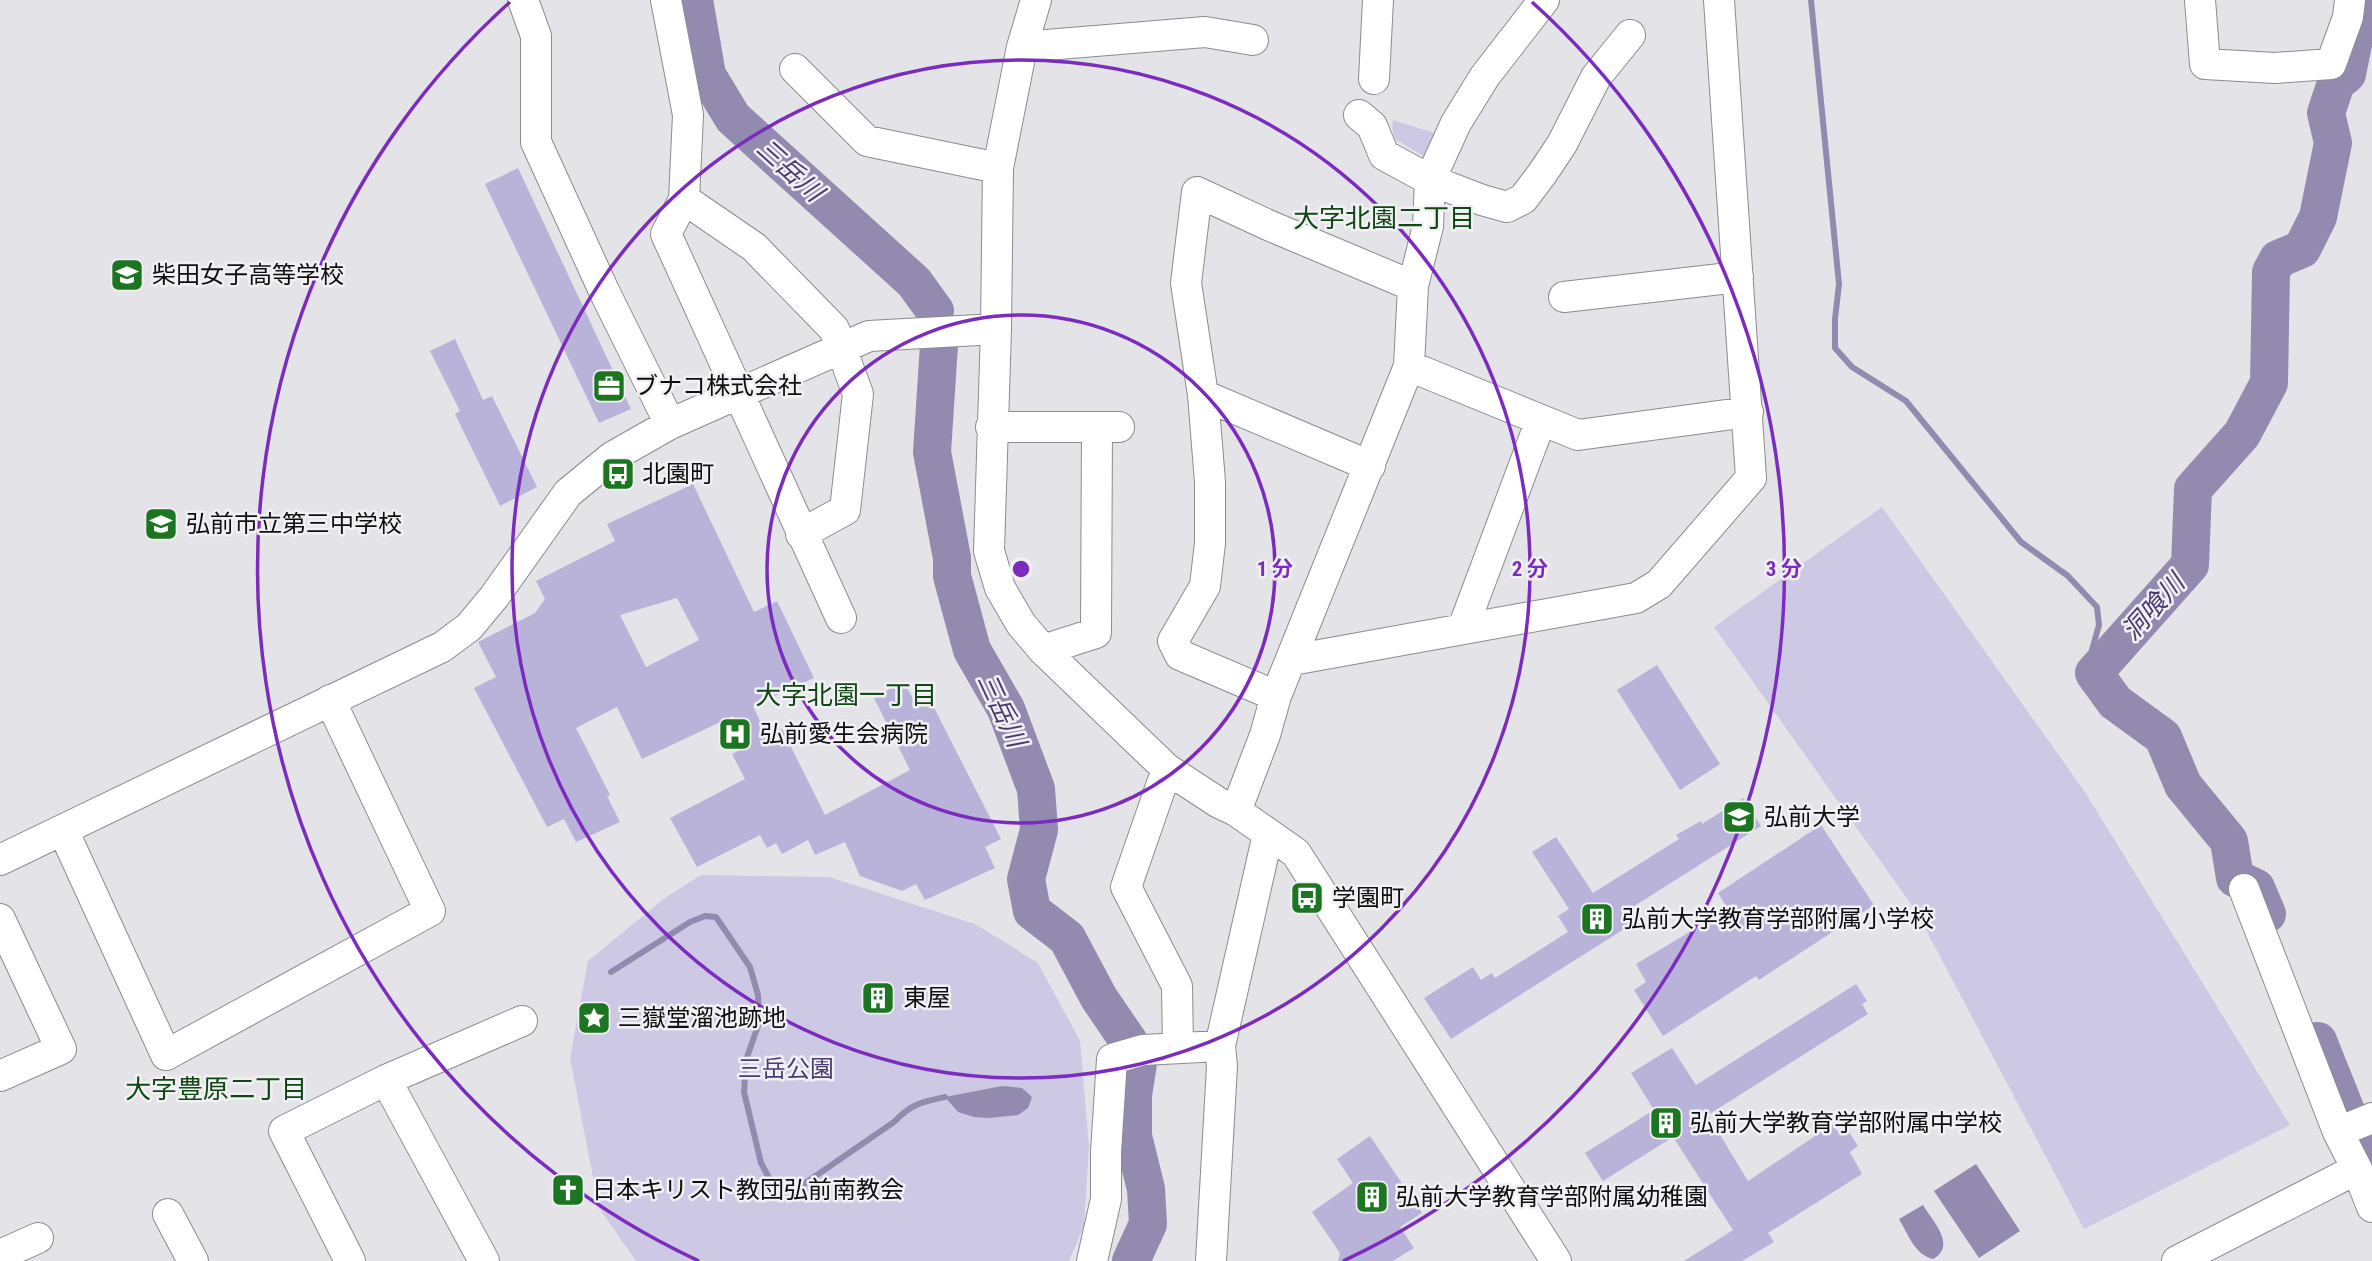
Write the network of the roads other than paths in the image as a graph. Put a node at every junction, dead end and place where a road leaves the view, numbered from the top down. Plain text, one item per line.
1 (523, 0) edge
2 (666, 0) edge
3 (1036, 0) edge
4 (1378, 0) edge
5 (1544, 0) edge
6 (1719, 0) edge
7 (2200, 0) edge
8 (2350, 0) edge
9 (1630, 35) dead end
10 (1253, 40) dead end
11 (1022, 47) junction
12 (795, 69) dead end
13 (1374, 79) dead end
14 (1359, 115) dead end
15 (998, 168) junction
16 (1430, 180) junction
17 (684, 200) junction
18 (1738, 277) junction
19 (1413, 286) junction
20 (1564, 297) dead end
21 (996, 328) junction
22 (839, 348) junction
23 (1409, 366) junction
24 (739, 393) junction
25 (1203, 395) junction
26 (1748, 412) junction
27 (1541, 420) junction
28 (670, 424) junction
29 (991, 428) junction
30 (1370, 466) junction
31 (801, 534) junction
32 (841, 618) dead end
33 (1463, 628) junction
34 (1043, 650) junction
35 (1292, 660) junction
36 (1276, 696) junction
37 (330, 701) junction
38 (1167, 769) junction
39 (1236, 811) junction
40 (63, 830) junction
41 (1268, 834) junction
42 (0, 860) edge
43 (2244, 889) dead end
44 (0, 919) edge
45 (522, 1021) dead end
46 (1220, 1046) junction
47 (1178, 1048) junction
48 (0, 1076) edge
49 (386, 1080) junction
50 (2353, 1126) edge
51 (2357, 1169) junction
52 (2372, 1207) edge
53 (168, 1214) dead end
54 (38, 1238) dead end
55 (0, 1255) edge
56 (193, 1261) edge
57 (350, 1261) edge
58 (484, 1261) edge
59 (1092, 1261) edge
60 (1211, 1261) edge
61 (1556, 1261) edge
62 (2177, 1261) edge

1 - 28 street
2 - 17 street
3 - 11 street
4 - 13 street
5 - 16 street
6 - 18 street
7 - 8 street
9 - 16 street
10 - 11 street
11 - 15 street
12 - 15 street
14 - 16 street
15 - 21 street
16 - 19 street
17 - 22 street
17 - 24 street
18 - 20 street
18 - 26 street
19 - 23 street
19 - 25 street
21 - 22 street
21 - 29 street
22 - 24 street
22 - 31 street
23 - 27 street
23 - 30 street
24 - 28 street
24 - 31 street
25 - 30 street
25 - 36 street
26 - 27 street
26 - 33 street
27 - 33 street
28 - 37 street
29 - 34 street
29 - 34 street
30 - 35 street
31 - 32 street
33 - 35 street
34 - 38 street
35 - 36 street
36 - 39 street
37 - 40 street
37 - 40 street
38 - 39 street
38 - 47 street
39 - 41 street
40 - 42 street
41 - 46 street
41 - 61 street
43 - 50 street
44 - 48 street
45 - 49 street
46 - 47 street
46 - 60 street
47 - 59 street
49 - 57 street
49 - 58 street
50 - 51 street
51 - 52 street
51 - 62 street
53 - 56 street
54 - 55 street

